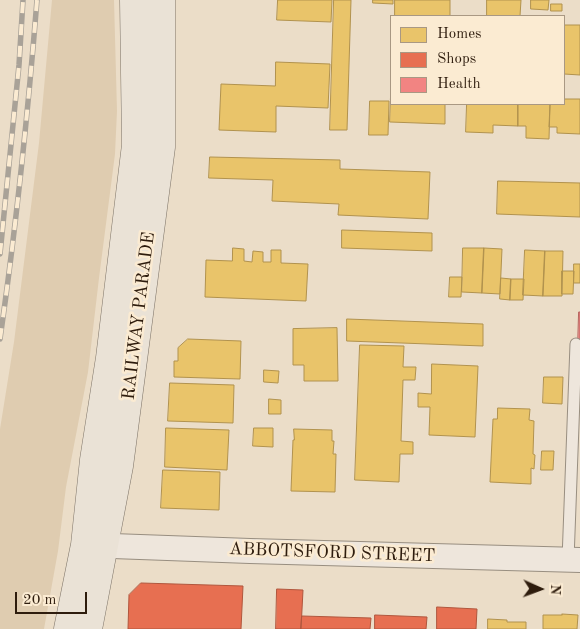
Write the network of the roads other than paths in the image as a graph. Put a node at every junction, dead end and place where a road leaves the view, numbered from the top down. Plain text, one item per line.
1 (134, 0) edge
2 (161, 0) edge
3 (576, 344) dead end
4 (94, 545) junction
5 (574, 560) edge
6 (68, 629) edge
7 (88, 629) edge

1 - 4 main road, RAILWAY PARADE
2 - 4 main road, RAILWAY PARADE
3 - 5 lane
4 - 5 street, ABBOTSFORD STREET
4 - 6 main road, RAILWAY PARADE
4 - 7 main road, RAILWAY PARADE

